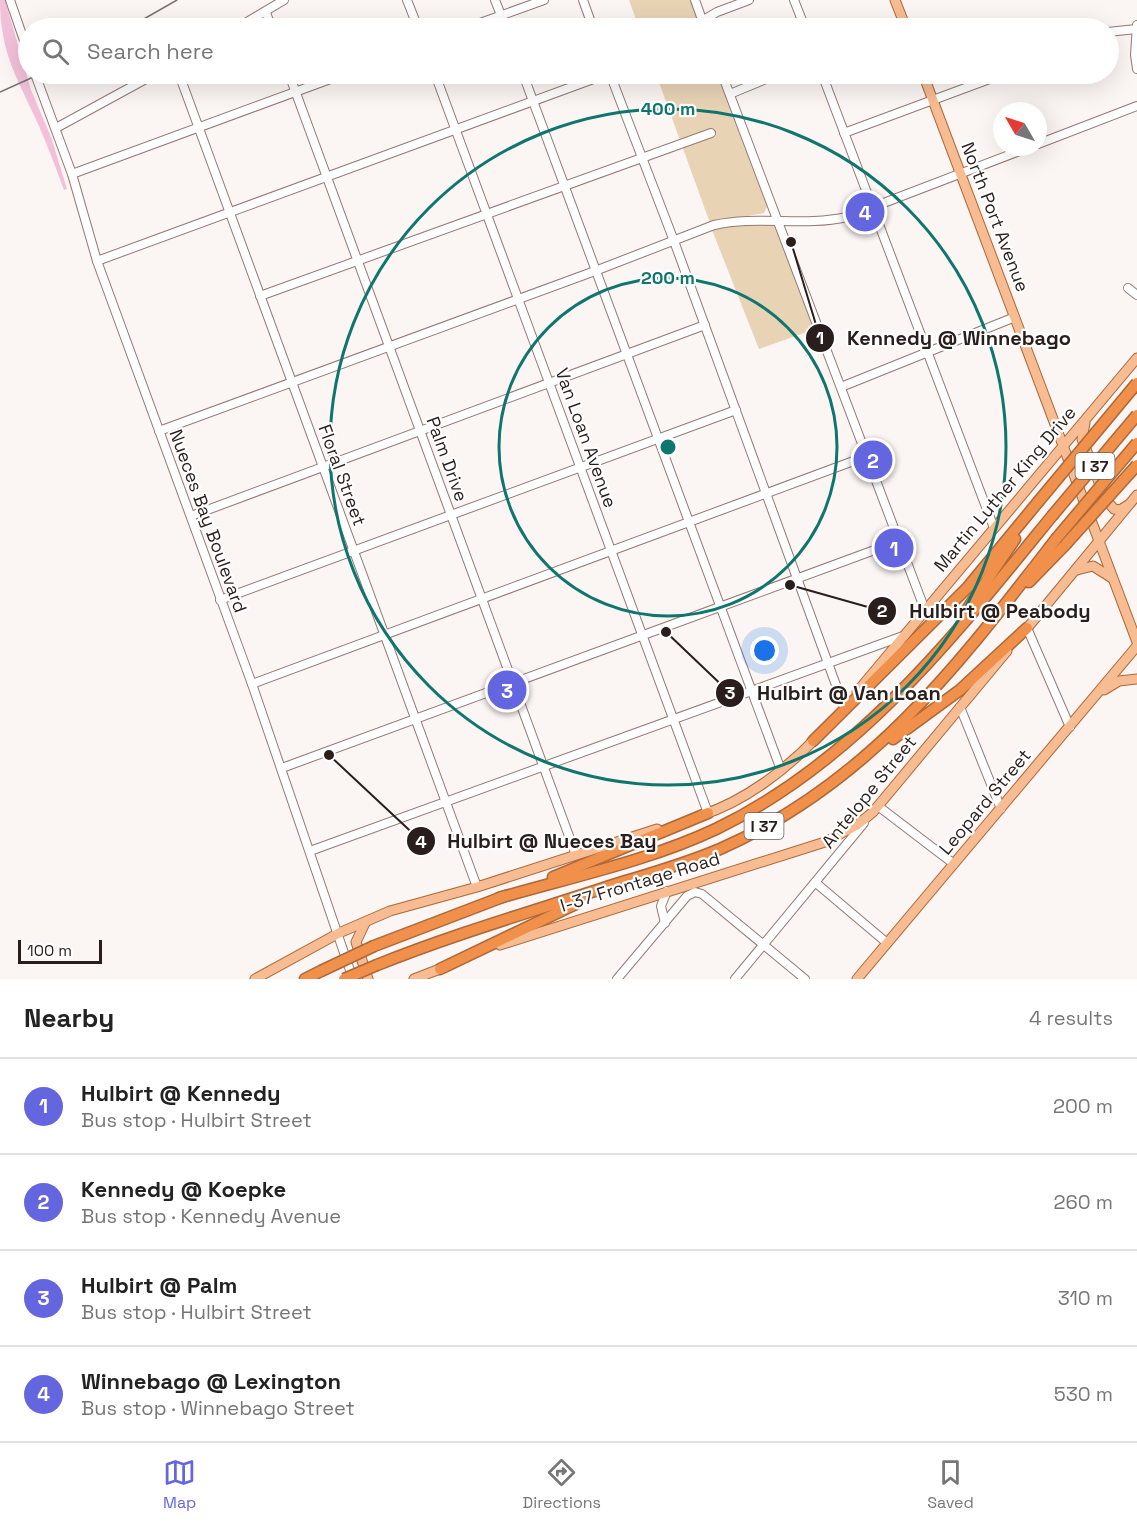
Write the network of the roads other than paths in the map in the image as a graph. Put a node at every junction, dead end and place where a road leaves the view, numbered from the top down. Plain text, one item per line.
1 (10, 0) edge
2 (284, 0) edge
3 (407, 0) edge
4 (495, 0) edge
5 (544, 0) edge
6 (583, 0) edge
7 (695, 0) edge
8 (749, 0) edge
9 (794, 0) edge
10 (895, 0) edge
11 (266, 13) junction
12 (501, 16) junction
13 (256, 18) edge
14 (268, 18) edge
15 (414, 18) edge
16 (495, 18) edge
17 (589, 18) edge
18 (701, 18) edge
19 (707, 18) edge
20 (801, 18) edge
21 (899, 18) edge
22 (18, 23) edge
23 (1136, 27) edge
24 (1119, 30) edge
25 (1137, 69) edge
26 (39, 84) edge
27 (137, 84) edge
28 (183, 84) edge
29 (292, 84) edge
30 (317, 84) edge
31 (439, 84) edge
32 (527, 84) edge
33 (579, 84) edge
34 (613, 84) edge
35 (726, 84) edge
36 (754, 84) edge
37 (826, 84) edge
38 (927, 84) edge
39 (977, 84) edge
40 (295, 92) junction
41 (730, 94) junction
42 (533, 99) junction
43 (933, 101) junction
44 (1137, 106) edge
45 (199, 127) junction
46 (56, 128) junction
47 (456, 129) junction
48 (711, 133) dead end
49 (844, 133) junction
50 (1047, 141) edge
51 (1007, 156) edge
52 (641, 157) junction
53 (72, 174) junction
54 (960, 174) junction
55 (326, 176) junction
56 (565, 185) junction
57 (872, 206) junction
58 (230, 212) junction
59 (487, 214) junction
60 (778, 221) junction
61 (675, 241) junction
62 (97, 261) junction
63 (357, 261) junction
64 (595, 271) junction
65 (1128, 288) dead end
66 (1137, 295) edge
67 (260, 296) junction
68 (519, 298) junction
69 (1015, 317) junction
70 (705, 325) junction
71 (388, 345) junction
72 (927, 352) junction
73 (627, 354) junction
74 (1137, 358) edge
75 (292, 382) junction
76 (550, 382) junction
77 (1137, 383) edge
78 (841, 387) junction
79 (736, 410) junction
80 (1137, 415) edge
81 (1089, 416) junction
82 (159, 431) junction
83 (420, 431) junction
84 (659, 438) junction
85 (1137, 443) edge
86 (1063, 448) junction
87 (867, 456) junction
88 (1137, 465) edge
89 (323, 467) junction
90 (581, 467) junction
91 (766, 493) junction
92 (1137, 495) edge
93 (1038, 502) junction
94 (1130, 504) junction
95 (451, 514) junction
96 (191, 516) junction
97 (690, 523) junction
98 (994, 528) junction
99 (899, 541) junction
100 (1061, 541) junction
101 (1099, 543) junction
102 (353, 550) junction
103 (612, 551) junction
104 (1075, 571) junction
105 (1112, 578) junction
106 (797, 579) junction
107 (220, 600) junction
108 (482, 600) junction
109 (721, 607) junction
110 (925, 610) junction
111 (1027, 628) junction
112 (384, 634) junction
113 (643, 635) junction
114 (903, 636) junction
115 (944, 643) junction
116 (1137, 644) edge
117 (828, 663) junction
118 (1137, 679) edge
119 (513, 683) junction
120 (252, 684) junction
121 (752, 691) junction
122 (844, 707) junction
123 (960, 707) junction
124 (1085, 708) junction
125 (415, 719) junction
126 (674, 719) junction
127 (1070, 727) junction
128 (813, 741) junction
129 (544, 766) junction
130 (282, 768) junction
131 (781, 770) junction
132 (845, 776) junction
133 (446, 802) junction
134 (875, 809) junction
135 (1001, 809) junction
136 (708, 813) junction
137 (310, 851) junction
138 (576, 855) junction
139 (954, 864) junction
140 (659, 872) junction
141 (816, 883) junction
142 (477, 887) junction
143 (667, 891) junction
144 (500, 898) junction
145 (643, 898) junction
146 (661, 906) junction
147 (367, 921) junction
148 (665, 923) junction
149 (339, 933) junction
150 (764, 944) junction
151 (887, 944) junction
152 (440, 969) junction
153 (255, 979) edge
154 (305, 979) edge
155 (344, 979) edge
156 (353, 979) edge
157 (368, 979) edge
158 (414, 979) edge
159 (617, 979) edge
160 (735, 979) edge
161 (805, 979) edge
162 (857, 979) edge

1 - 22 street
2 - 11 street
3 - 15 street
4 - 12 street
5 - 12 street
6 - 17 street
7 - 18 street
8 - 19 street
9 - 20 street
10 - 21 main road
11 - 13 street
11 - 14 street
12 - 16 street
23 - 24 street
23 - 25 street
26 - 46 street, Nueces Bay Boulevard
27 - 46 street
28 - 45 street, Floral Street
29 - 40 street, Palm Drive
30 - 40 street
31 - 47 street, Van Loan Avenue
32 - 42 street
33 - 42 street
34 - 52 street
35 - 41 street
36 - 41 street
37 - 49 street
38 - 43 main road, North Port Avenue
39 - 43 street
40 - 45 street
40 - 55 street, Palm Drive
41 - 60 street
42 - 47 street
42 - 56 street
43 - 49 street
43 - 54 main road, North Port Avenue
44 - 50 street
45 - 53 street
45 - 58 street, Floral Street
46 - 53 street, Nueces Bay Boulevard
47 - 55 street
47 - 59 street, Van Loan Avenue
48 - 52 street
49 - 57 street
51 - 54 street
52 - 56 street
52 - 61 street
53 - 62 street, Nueces Bay Boulevard
54 - 57 street
54 - 69 main road, North Port Avenue
55 - 58 street
55 - 63 street, Palm Drive
56 - 59 street
56 - 64 street
57 - 60 street
57 - 72 street
58 - 62 street
58 - 67 street, Floral Street
59 - 63 street
59 - 68 street, Van Loan Avenue
60 - 61 street
60 - 78 street
61 - 64 street
61 - 70 street
62 - 82 street, Nueces Bay Boulevard
63 - 67 street
63 - 71 street, Palm Drive
64 - 68 street
64 - 73 street
65 - 66 street
67 - 75 street, Floral Street
68 - 71 street
68 - 76 street, Van Loan Avenue
69 - 72 street
69 - 86 main road, North Port Avenue
70 - 73 street
70 - 79 street
71 - 75 street
71 - 83 street, Palm Drive
72 - 78 street
72 - 98 street
73 - 76 street
73 - 84 street
74 - 81 main road, Martin Luther King Drive
75 - 82 street
75 - 89 street, Floral Street
76 - 83 street
76 - 90 street, Van Loan Avenue
77 - 93 highway, bridge
78 - 87 street
79 - 84 street
79 - 91 street
80 - 115 highway, I 37, bridge
81 - 86 main road, Martin Luther King Drive
81 - 94 main road
82 - 96 street, Nueces Bay Boulevard
83 - 89 street
83 - 95 street, Palm Drive
84 - 90 street
84 - 97 street
85 - 100 highway, I 37, bridge
86 - 98 main road, Martin Luther King Drive
86 - 101 main road, North Port Avenue
87 - 91 street
87 - 99 street
88 - 100 highway, bridge
89 - 96 street
89 - 102 street, Floral Street
90 - 95 street
90 - 103 street, Van Loan Avenue
91 - 97 street
91 - 106 street
92 - 94 main road, Antelope Street
93 - 115 highway
93 - 128 highway
94 - 101 main road, Antelope Street
95 - 102 street
95 - 108 street, Palm Drive
96 - 107 street, Nueces Bay Boulevard
97 - 103 street
97 - 109 street
98 - 110 main road, Martin Luther King Drive
99 - 106 street
99 - 110 street
100 - 132 highway, I 37
101 - 104 main road, Antelope Street
101 - 105 main road, North Port Avenue
102 - 107 street
102 - 112 street, Floral Street
103 - 108 street
103 - 113 street, Van Loan Avenue
104 - 105 main road
104 - 111 main road, Antelope Street
105 - 116 main road, North Port Avenue
106 - 109 street
106 - 117 street
107 - 120 street, Nueces Bay Boulevard
108 - 112 street
108 - 119 street, Palm Drive
109 - 113 street
109 - 121 street
110 - 114 main road, Martin Luther King Drive
111 - 123 main road, Antelope Street
111 - 127 street
111 - 132 highway
112 - 120 street
112 - 125 street, Floral Street
113 - 119 street
113 - 126 street, Van Loan Avenue
114 - 117 street
114 - 122 main road, Martin Luther King Drive
115 - 144 highway, I 37
116 - 124 main road, Leopard Street
117 - 121 street
117 - 122 street
118 - 124 main road
119 - 125 street
119 - 129 street, Palm Drive
120 - 130 street, Nueces Bay Boulevard
121 - 126 street
121 - 131 street
122 - 128 main road, Martin Luther King Drive
123 - 134 main road, Antelope Street
123 - 135 street
124 - 127 main road, Leopard Street
125 - 130 street
125 - 133 street, Floral Street
126 - 129 street
126 - 136 street, Van Loan Avenue
127 - 135 main road, Leopard Street
128 - 131 main road, Martin Luther King Drive
129 - 133 street
129 - 138 street, Palm Drive
130 - 137 street, Nueces Bay Boulevard
131 - 136 main road, Martin Luther King Drive
132 - 140 highway, I 37
133 - 137 street
133 - 142 street, Floral Street
134 - 139 street
134 - 141 street, Antelope Street
134 - 143 main road, I-37 Frontage Road
135 - 139 main road, Leopard Street
136 - 138 main road, Martin Luther King Drive
136 - 144 highway
137 - 149 street, Nueces Bay Boulevard
138 - 142 main road, Martin Luther King Drive
139 - 151 main road, Leopard Street
140 - 152 highway
140 - 155 highway, I 37, bridge
141 - 150 street, Antelope Street
141 - 151 street
142 - 147 main road, Martin Luther King Drive
143 - 145 main road, I-37 Frontage Road
143 - 146 street
144 - 154 highway, I 37, bridge
145 - 146 street
145 - 152 main road, I-37 Frontage Road
146 - 148 street
147 - 149 main road, Martin Luther King Drive
147 - 157 main road
148 - 150 street
148 - 159 street
149 - 153 main road
149 - 156 street, Nueces Bay Boulevard
150 - 160 street, Antelope Street
150 - 161 street
151 - 162 main road, Leopard Street
152 - 158 main road, I-37 Frontage Road

